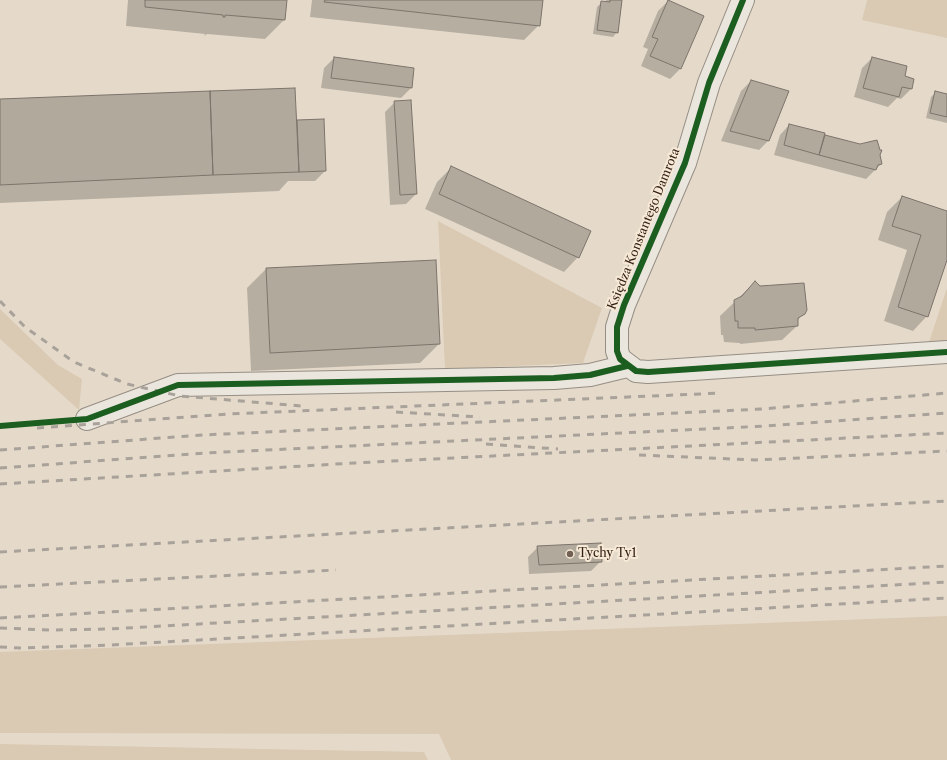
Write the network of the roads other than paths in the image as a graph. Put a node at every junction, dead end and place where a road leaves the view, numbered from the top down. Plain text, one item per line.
1 (744, 0) edge
2 (947, 352) edge
3 (627, 366) junction
4 (87, 419) dead end

1 - 3 street, Księdza Konstantego Damrota
2 - 3 street
3 - 4 street

